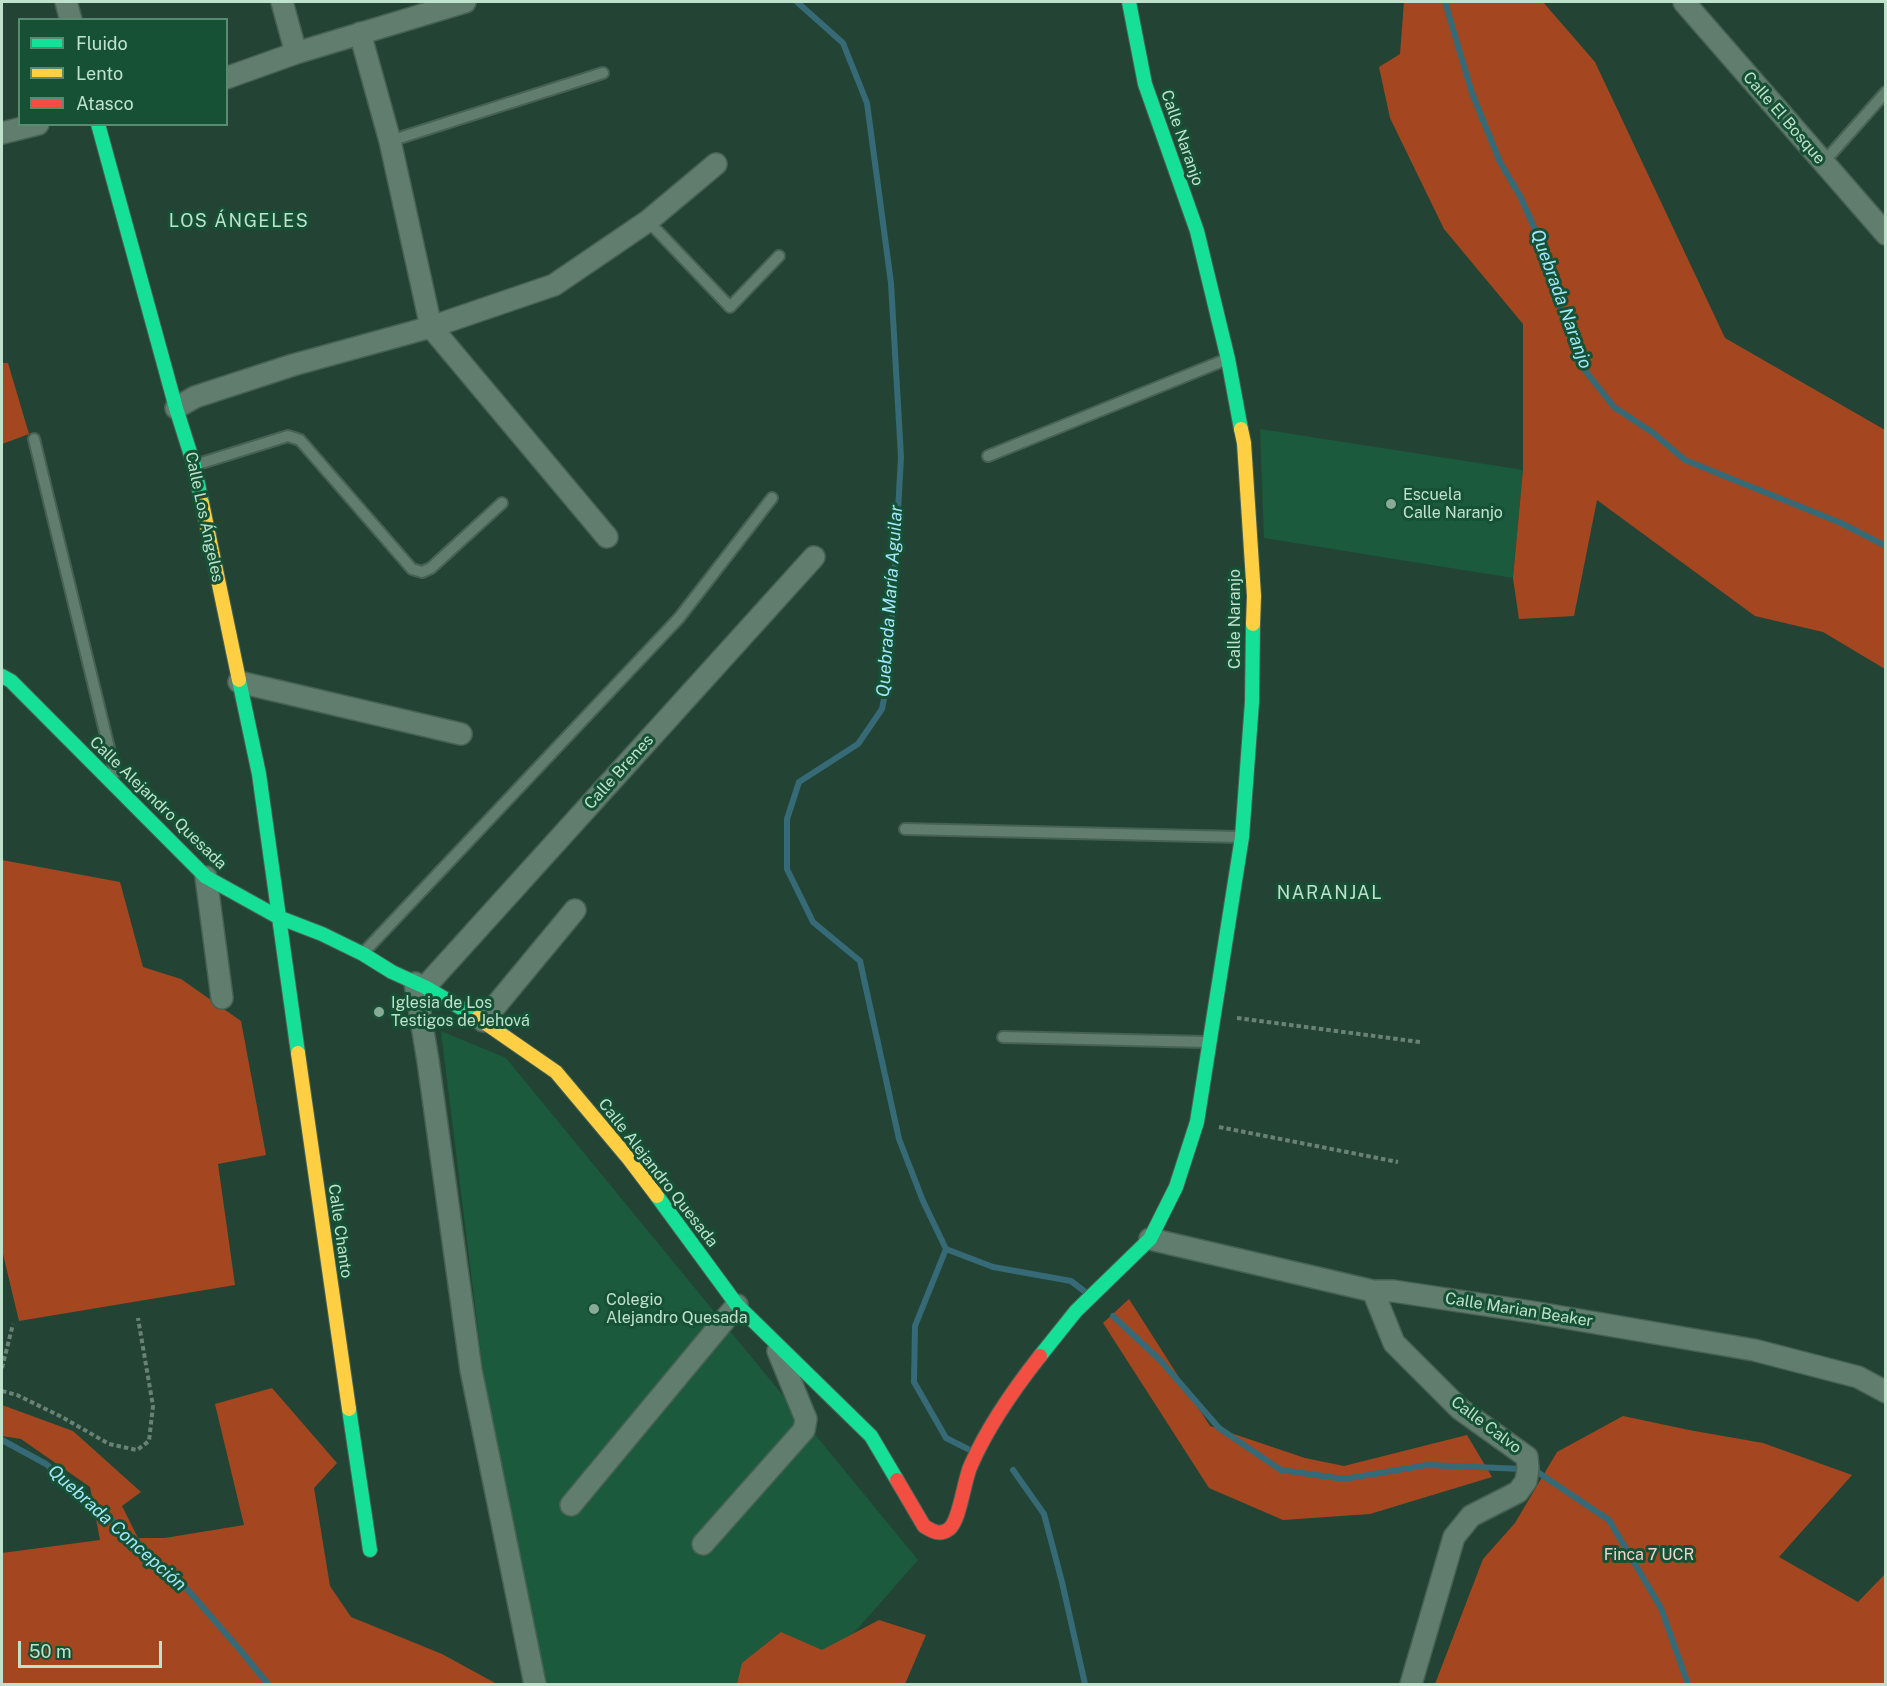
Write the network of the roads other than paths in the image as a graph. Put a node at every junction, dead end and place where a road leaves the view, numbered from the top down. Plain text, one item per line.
1 (66, 2) edge
2 (282, 2) edge
3 (465, 2) edge
4 (1129, 2) edge
5 (1684, 2) edge
6 (70, 18) edge
7 (360, 33) junction
8 (296, 53) junction
9 (603, 73) dead end
10 (228, 77) edge
11 (1886, 92) edge
12 (30, 126) edge
13 (99, 126) edge
14 (2, 133) edge
15 (390, 141) junction
16 (1823, 163) junction
17 (716, 164) dead end
18 (648, 221) junction
19 (1886, 234) edge
20 (779, 256) dead end
21 (431, 327) junction
22 (1228, 359) junction
23 (176, 408) junction
24 (34, 439) dead end
25 (988, 456) dead end
26 (194, 465) junction
27 (772, 498) dead end
28 (502, 503) dead end
29 (607, 537) dead end
30 (814, 557) dead end
31 (2, 676) edge
32 (239, 681) junction
33 (461, 734) dead end
34 (119, 791) junction
35 (905, 829) dead end
36 (1242, 837) junction
37 (206, 877) junction
38 (575, 910) dead end
39 (278, 917) junction
40 (363, 954) junction
41 (420, 985) junction
42 (222, 998) dead end
43 (483, 1021) junction
44 (1003, 1037) dead end
45 (1210, 1042) junction
46 (1150, 1239) junction
47 (1373, 1291) junction
48 (738, 1305) junction
49 (775, 1342) junction
50 (1886, 1392) edge
51 (571, 1505) dead end
52 (703, 1544) dead end
53 (370, 1550) dead end
54 (535, 1684) edge
55 (1411, 1684) edge

1 - 6 street
2 - 8 street
3 - 7 street
4 - 22 street, Calle Naranjo
5 - 16 street, Calle El Bosque
7 - 8 street
7 - 15 street
8 - 10 street
9 - 15 lane
11 - 16 lane
12 - 14 street
13 - 23 street, Calle Los Ángeles
15 - 21 street
16 - 19 street, Calle El Bosque
17 - 18 street
18 - 20 lane
18 - 21 street
21 - 23 street
21 - 29 street
22 - 25 lane
22 - 36 street, Calle Naranjo
23 - 26 street, Calle Los Ángeles
24 - 34 lane
26 - 28 lane
26 - 32 street, Calle Los Ángeles
27 - 40 lane
30 - 41 street, Calle Brenes
31 - 34 street, Calle Alejandro Quesada
32 - 33 street
32 - 39 street, Calle Los Ángeles
34 - 37 street, Calle Alejandro Quesada
35 - 36 lane
36 - 45 street, Calle Naranjo
37 - 39 street, Calle Alejandro Quesada
37 - 42 street
38 - 43 street
39 - 40 street, Calle Alejandro Quesada
39 - 53 street, Calle Chanto
40 - 41 street, Calle Alejandro Quesada
41 - 43 street, Calle Alejandro Quesada
41 - 54 street
43 - 48 street, Calle Alejandro Quesada
44 - 45 lane
45 - 46 street, Calle Naranjo
46 - 47 street, Calle Marian Beaker
46 - 49 street, Calle Alejandro Quesada
47 - 50 street, Calle Marian Beaker
47 - 55 street, Calle Calvo
48 - 49 street, Calle Alejandro Quesada
48 - 51 street
49 - 52 street

